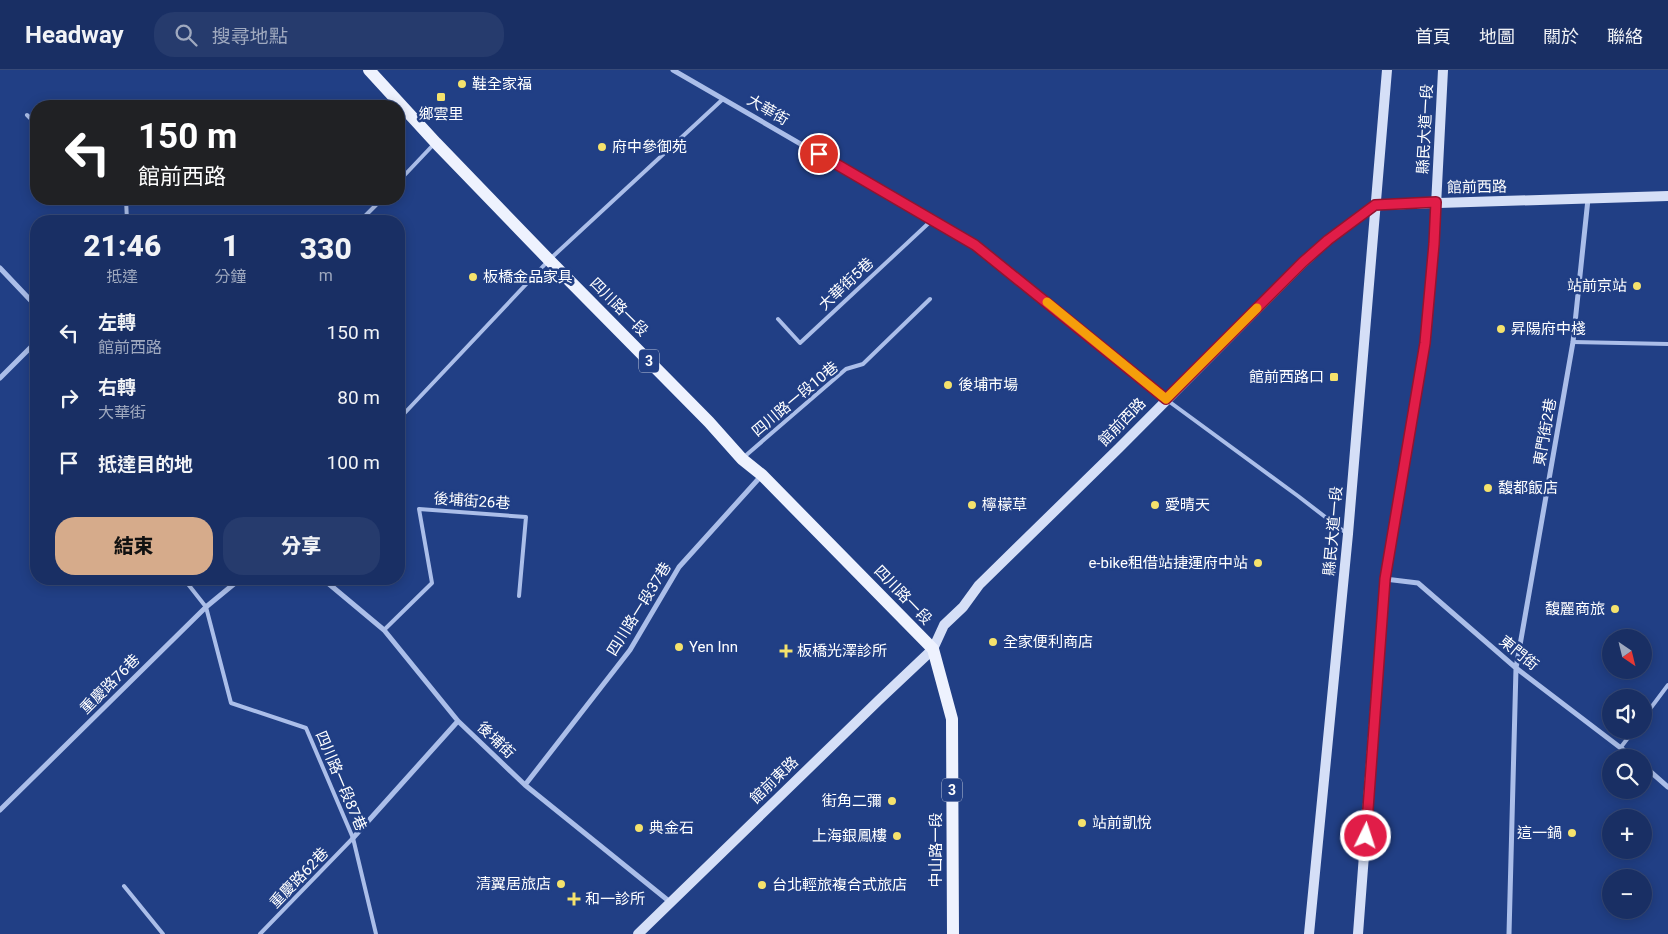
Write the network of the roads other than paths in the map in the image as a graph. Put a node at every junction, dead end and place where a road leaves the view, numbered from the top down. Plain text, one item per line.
1 (369, 70) edge
2 (673, 70) edge
3 (1387, 70) edge
4 (1443, 70) edge
5 (723, 99) junction
6 (397, 100) edge
7 (405, 109) edge
8 (28, 115) dead end
9 (30, 117) edge
10 (436, 142) junction
11 (405, 175) edge
12 (1668, 196) edge
13 (1588, 199) junction
14 (1436, 202) junction
15 (376, 205) edge
16 (1375, 205) junction
17 (366, 215) edge
18 (932, 220) junction
19 (549, 260) junction
20 (0, 268) edge
21 (930, 299) dead end
22 (30, 300) edge
23 (778, 318) dead end
24 (1573, 342) junction
25 (1668, 344) edge
26 (30, 348) edge
27 (0, 378) edge
28 (1166, 399) junction
29 (405, 413) edge
30 (742, 459) junction
31 (762, 475) junction
32 (1348, 534) junction
33 (1385, 579) junction
34 (189, 585) edge
35 (233, 585) edge
36 (329, 585) edge
37 (519, 596) dead end
38 (206, 607) junction
39 (384, 630) junction
40 (933, 649) junction
41 (1516, 668) junction
42 (1668, 686) edge
43 (1652, 707) edge
44 (458, 721) junction
45 (1627, 739) edge
46 (1621, 747) junction
47 (1623, 749) edge
48 (1652, 773) edge
49 (525, 785) junction
50 (1668, 787) edge
51 (0, 810) edge
52 (353, 838) junction
53 (124, 886) dead end
54 (670, 902) junction
55 (163, 934) edge
56 (260, 934) edge
57 (376, 934) edge
58 (638, 934) edge
59 (953, 934) edge
60 (1309, 934) edge
61 (1358, 934) edge
62 (1509, 934) edge

1 - 6 main road, 四川路一段 / 3
2 - 5 street, 大華街
3 - 16 main road, 縣民大道一段
4 - 14 main road, 縣民大道一段
5 - 18 street, 大華街
5 - 19 lane
7 - 10 main road, 四川路一段 / 3
8 - 9 lane
10 - 11 lane
10 - 19 main road, 四川路一段 / 3
12 - 13 main road, 館前西路
13 - 14 main road, 館前西路
13 - 24 street, 東門街2巷
14 - 16 main road, 館前西路
14 - 33 main road, 縣民大道一段
15 - 17 lane
16 - 28 main road, 館前西路
16 - 32 main road, 縣民大道一段
18 - 23 lane, 大華街5巷
18 - 28 street, 大華街
19 - 29 lane
19 - 30 main road, 四川路一段 / 3
20 - 22 street
21 - 30 lane, 四川路一段10巷
24 - 25 lane
24 - 41 street, 東門街2巷
26 - 27 street
28 - 32 lane
28 - 40 main road, 館前西路
30 - 31 main road, 四川路一段 / 3
31 - 40 main road, 四川路一段 / 3
31 - 49 street, 四川路一段37巷
32 - 60 main road, 縣民大道一段
33 - 41 street, 東門街
33 - 61 main road, 縣民大道一段
34 - 38 lane, 四川路一段87巷
35 - 38 street, 重慶路76巷
36 - 39 street, 後埔街
37 - 39 lane, 後埔街26巷
38 - 51 street, 重慶路76巷
38 - 52 lane, 四川路一段87巷
39 - 44 street, 後埔街
40 - 54 main road, 館前東路
40 - 59 main road, 中山路一段 / 3
41 - 46 street, 東門街
41 - 62 street, 東門街2巷
42 - 43 lane
44 - 49 street, 後埔街
44 - 52 street
45 - 46 lane
46 - 47 street, 東門街
48 - 50 street
49 - 54 street, 後埔街
52 - 56 lane, 重慶路62巷
52 - 57 lane, 四川路一段87巷
53 - 55 lane
54 - 58 main road, 館前東路

